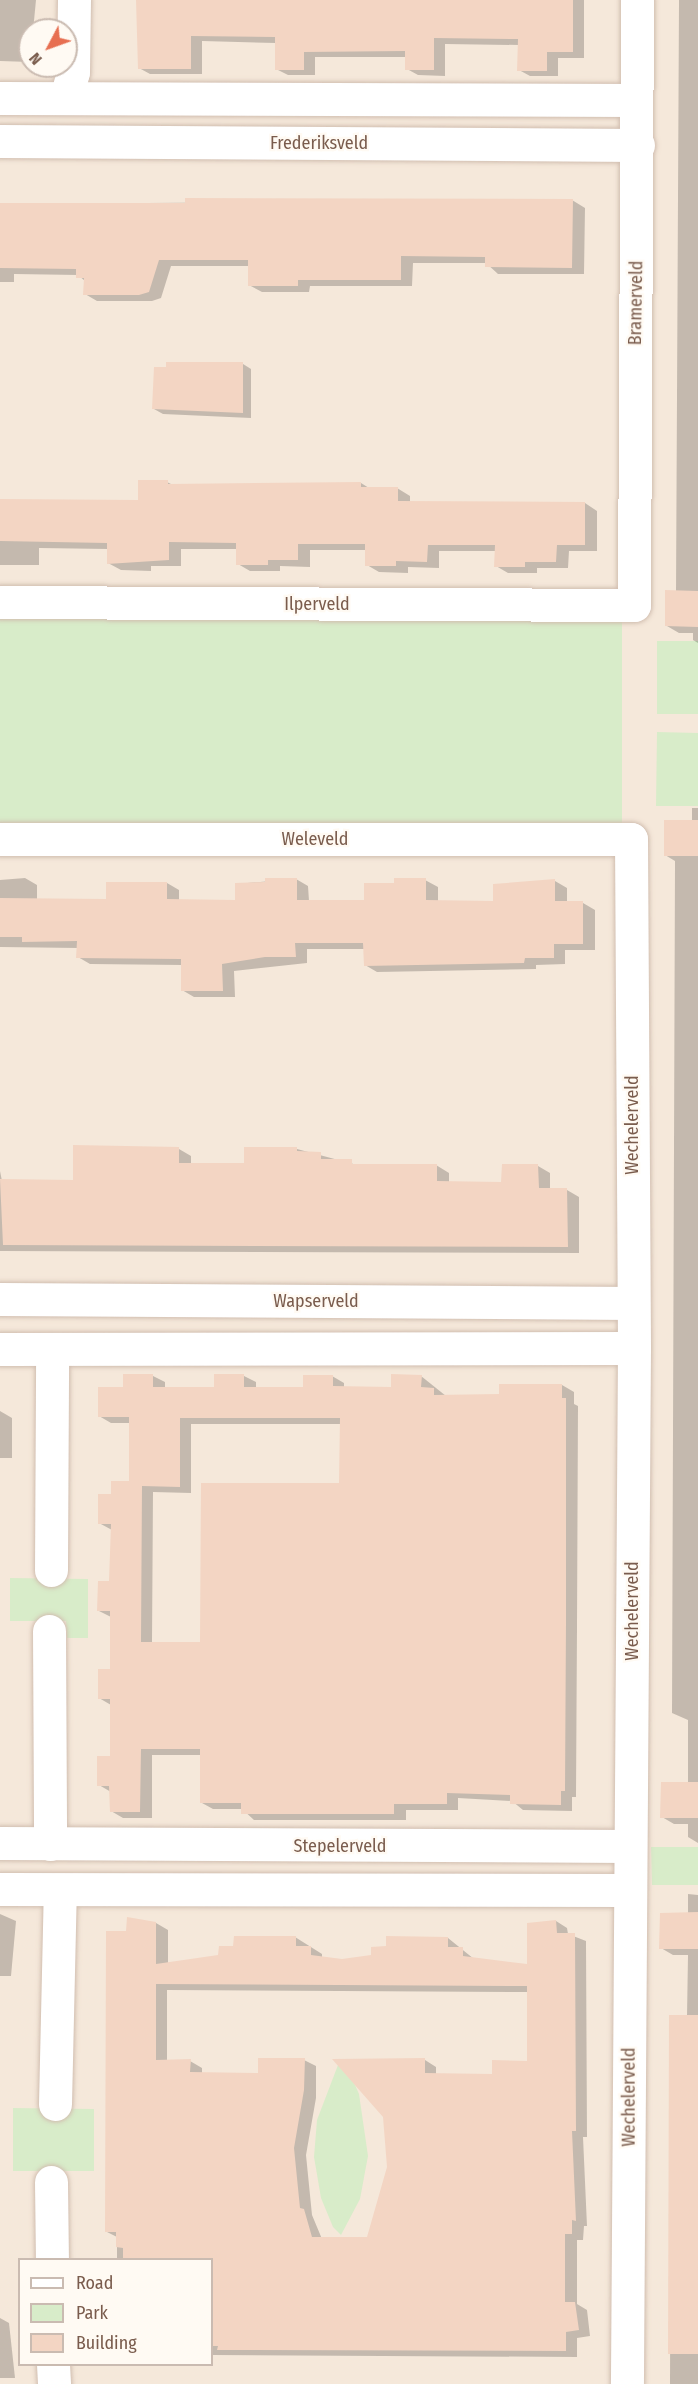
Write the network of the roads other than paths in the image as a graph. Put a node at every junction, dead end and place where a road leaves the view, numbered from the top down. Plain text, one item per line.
1 (74, 0) edge
2 (637, 0) edge
3 (0, 98) edge
4 (66, 98) junction
5 (636, 100) junction
6 (0, 141) edge
7 (638, 145) junction
8 (0, 602) edge
9 (634, 605) joint
10 (0, 839) edge
11 (631, 839) joint
12 (0, 1299) edge
13 (633, 1303) junction
14 (634, 1348) junction
15 (0, 1349) edge
16 (52, 1349) junction
17 (51, 1570) dead end
18 (49, 1630) dead end
19 (0, 1843) edge
20 (50, 1844) junction
21 (630, 1846) junction
22 (0, 1889) edge
23 (60, 1890) junction
24 (630, 1890) junction
25 (55, 2104) dead end
26 (51, 2182) dead end
27 (52, 2258) edge
28 (53, 2366) edge
29 (54, 2384) edge
30 (627, 2384) edge

1 - 4 street
2 - 5 street, Bramerveld
3 - 4 street
4 - 5 street
5 - 7 street, Bramerveld
6 - 7 street, Frederiksveld
7 - 9 street, Bramerveld
8 - 9 street, Ilperveld
10 - 11 street, Weleveld
11 - 13 street, Wechelerveld
12 - 13 street, Wapserveld
13 - 14 street, Wechelerveld
14 - 16 street
14 - 21 street, Wechelerveld
15 - 16 street
16 - 17 street
18 - 20 street
19 - 20 street, Stepelerveld
20 - 21 street, Stepelerveld
21 - 24 street, Wechelerveld
22 - 23 street
23 - 24 street
23 - 25 street
24 - 30 street, Wechelerveld
26 - 27 street
28 - 29 street

